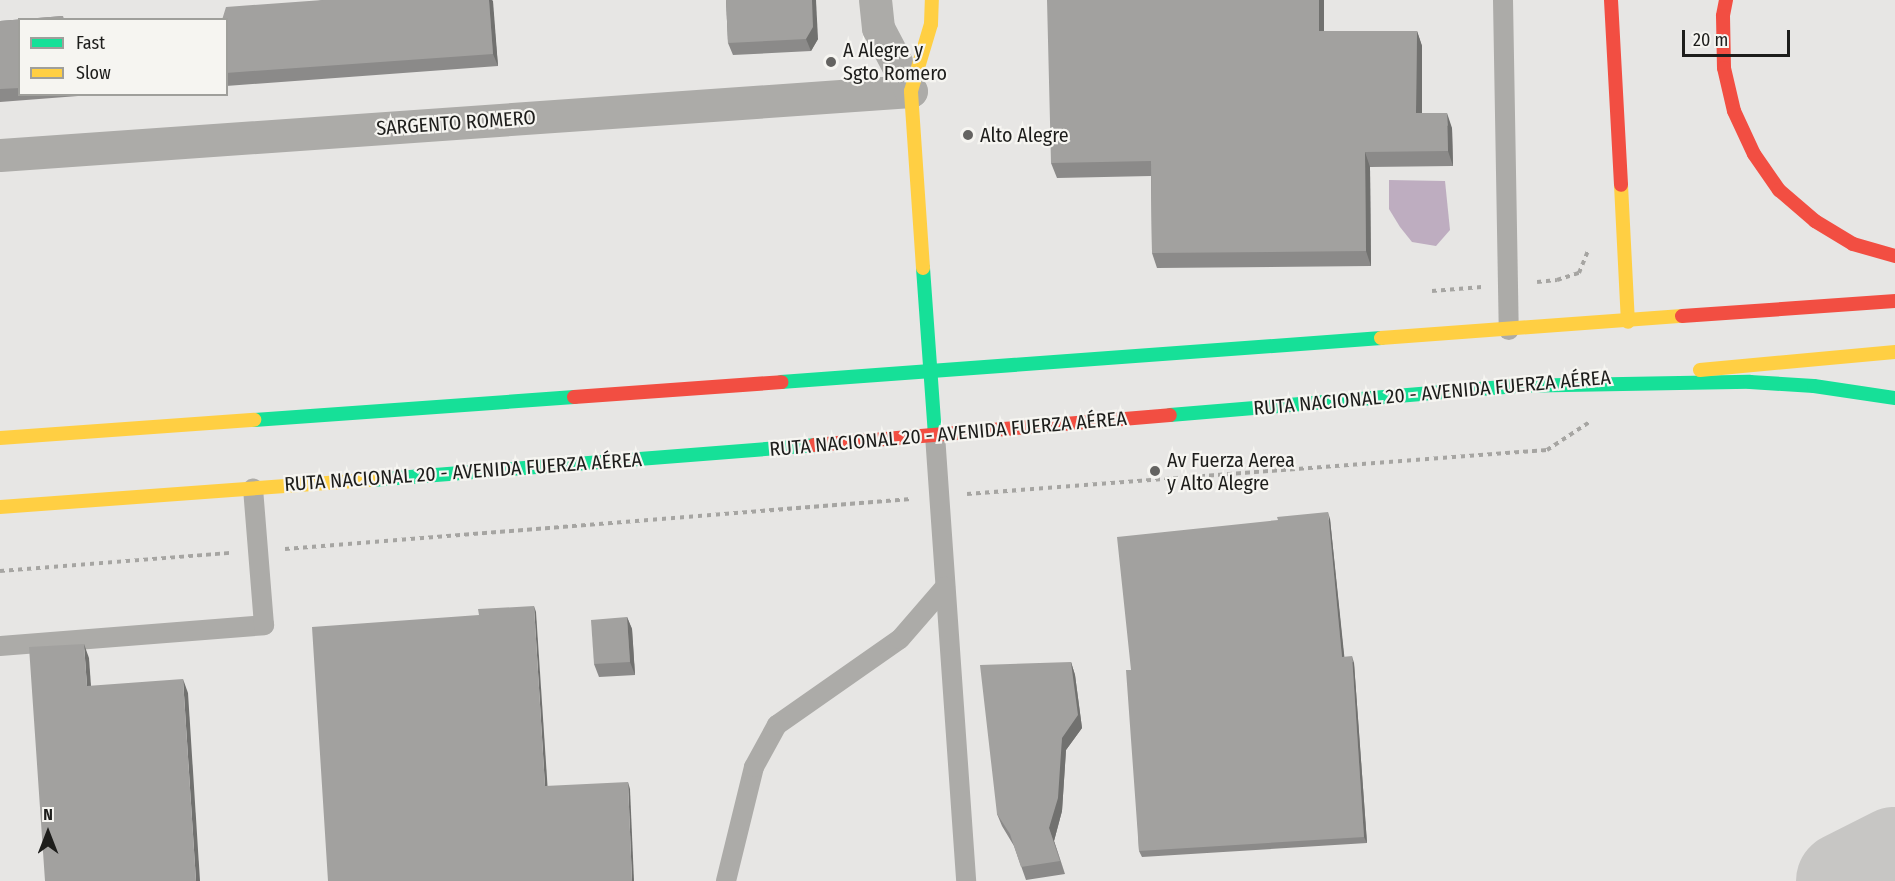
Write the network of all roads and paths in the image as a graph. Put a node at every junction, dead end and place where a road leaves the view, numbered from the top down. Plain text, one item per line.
1 (876, 0) edge
2 (932, 0) edge
3 (1503, 0) edge
4 (1611, 0) edge
5 (1726, 0) edge
6 (911, 91) junction
7 (0, 155) edge
8 (1622, 248) junction
9 (1895, 256) edge
10 (1508, 285) junction
11 (1432, 291) dead end
12 (1895, 301) edge
13 (1628, 322) junction
14 (1509, 330) junction
15 (1895, 352) edge
16 (931, 370) junction
17 (1512, 386) junction
18 (1895, 398) edge
19 (935, 435) junction
20 (0, 438) edge
21 (253, 488) junction
22 (0, 507) edge
23 (945, 587) junction
24 (0, 646) edge
25 (726, 881) edge
26 (966, 881) edge

1 - 6 street
2 - 6 main road
3 - 10 lane
4 - 8 main road
5 - 9 main road
6 - 7 street, SARGENTO ROMERO
6 - 16 main road
8 - 10 path
8 - 13 main road
10 - 11 path
10 - 14 lane
12 - 13 main road
13 - 14 main road
14 - 16 main road
15 - 17 main road, RUTA NACIONAL 20 - AVENIDA FUERZA AÉREA
16 - 19 main road
16 - 20 main road
17 - 18 main road
17 - 19 main road, RUTA NACIONAL 20 - AVENIDA FUERZA AÉREA
19 - 21 main road, RUTA NACIONAL 20 - AVENIDA FUERZA AÉREA
19 - 23 lane
21 - 22 main road, RUTA NACIONAL 20 - AVENIDA FUERZA AÉREA
21 - 24 lane
23 - 25 lane
23 - 26 lane

